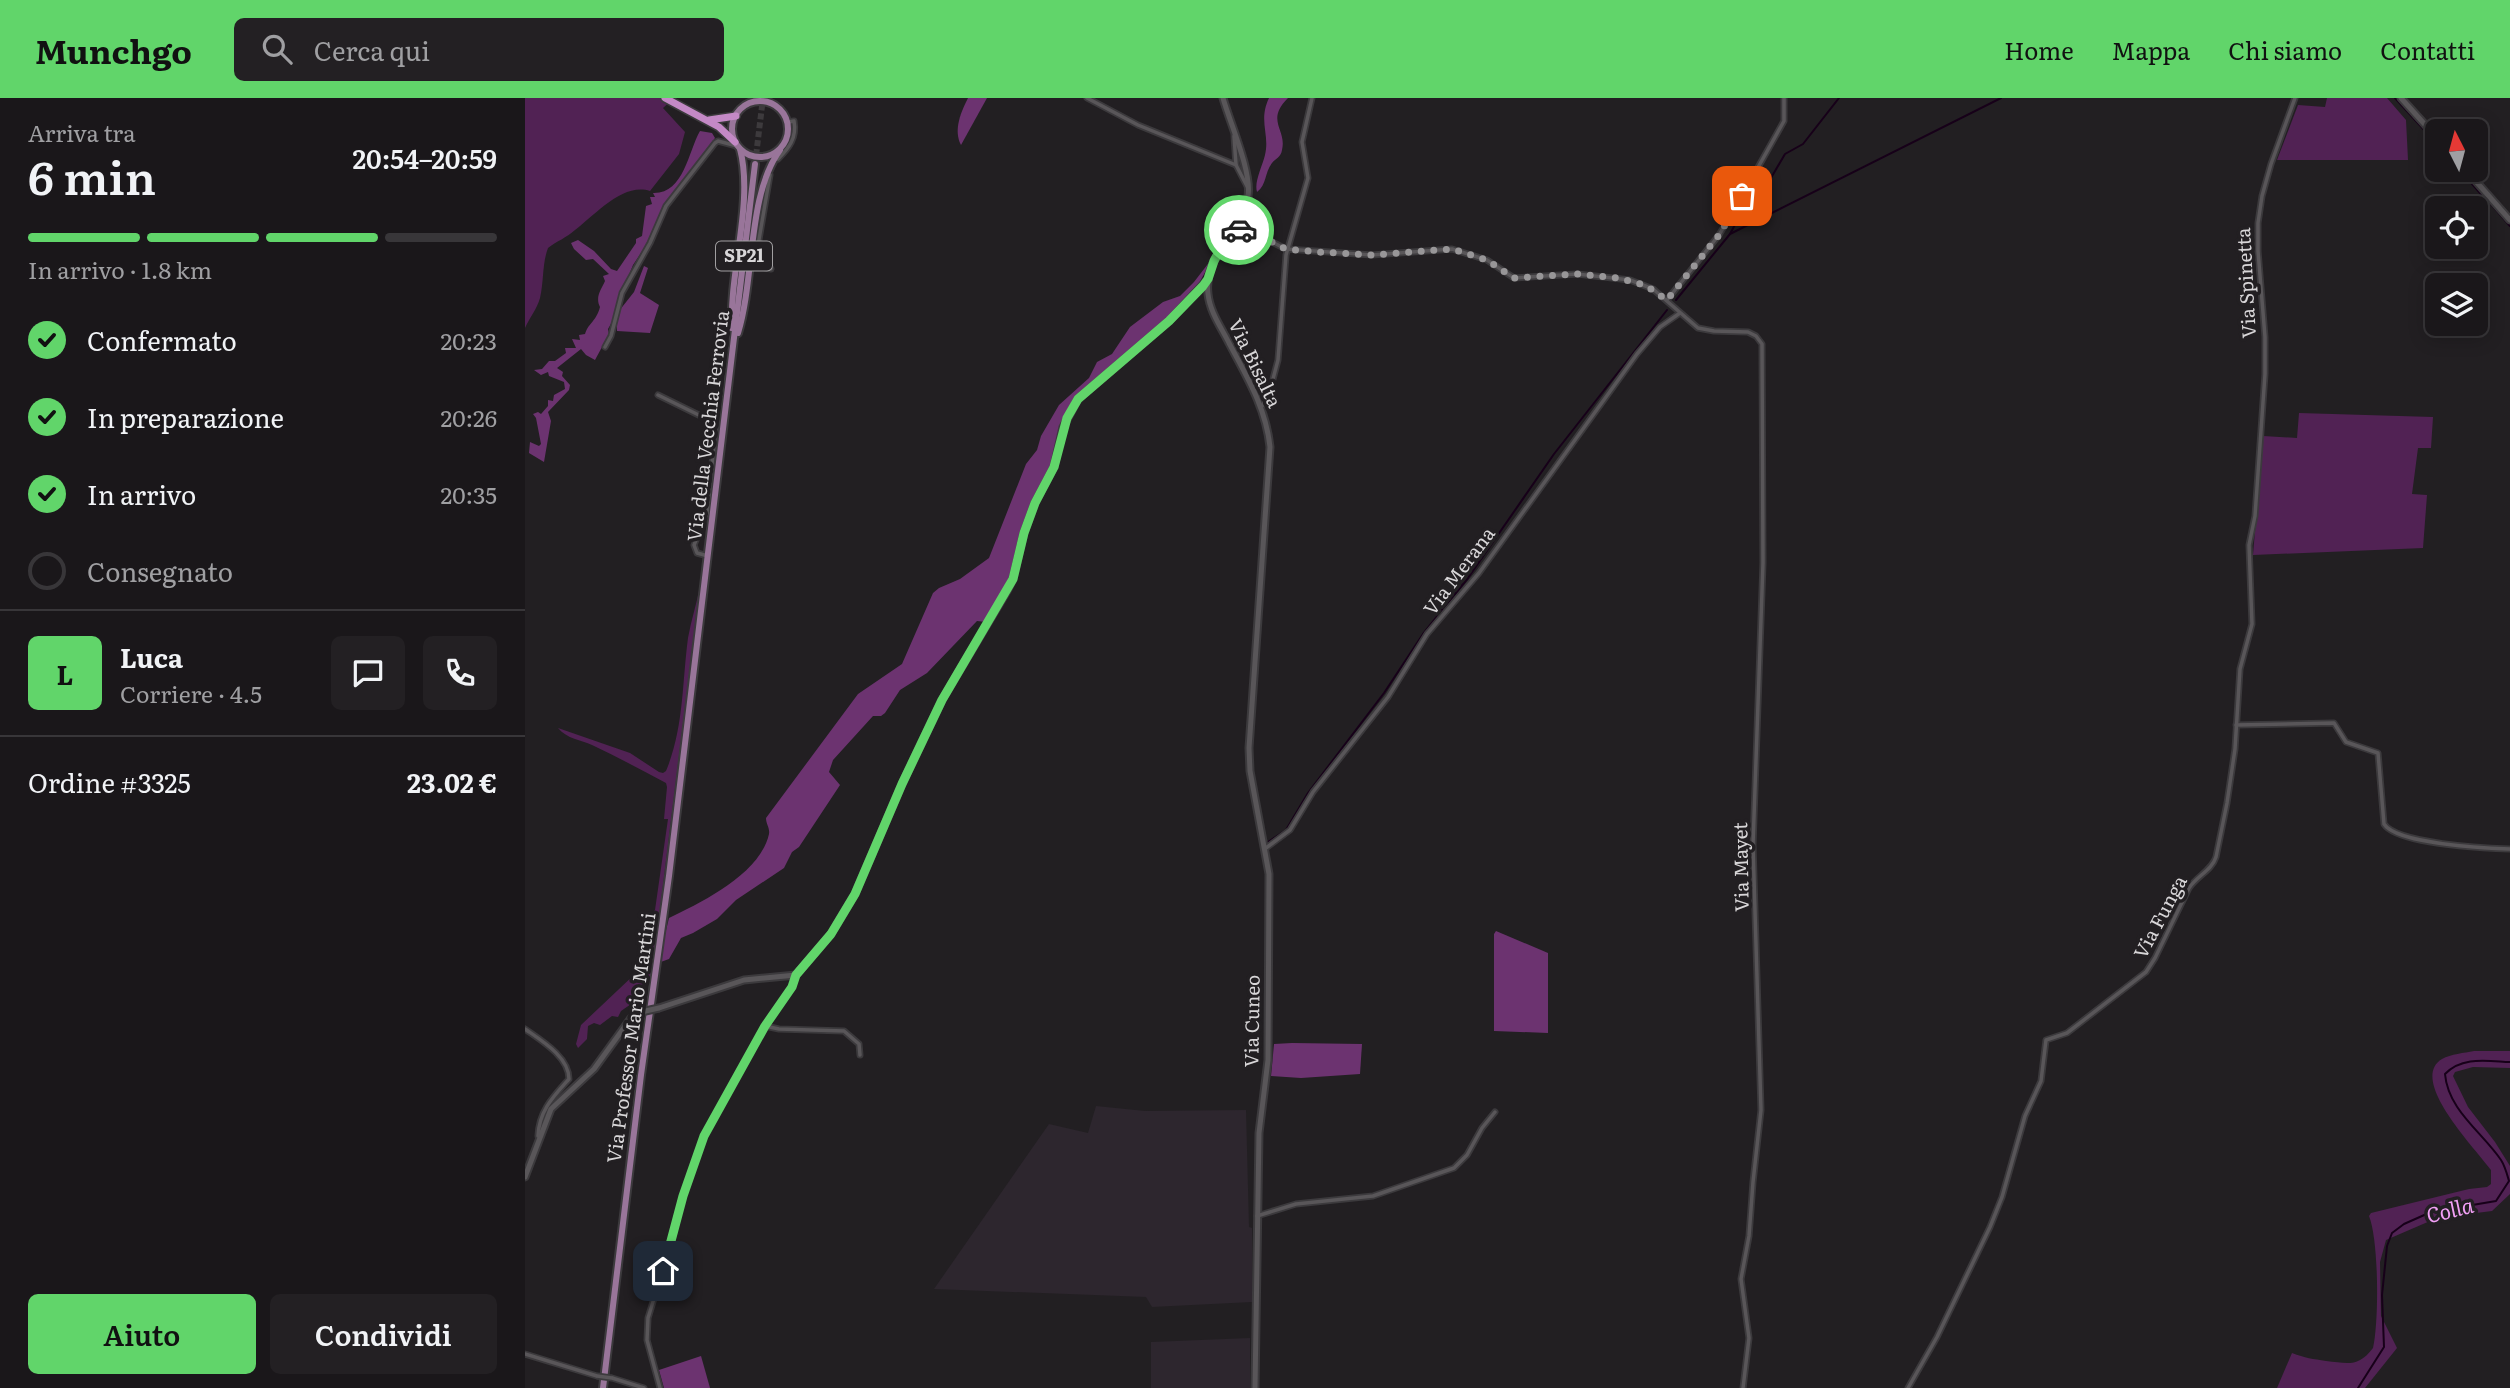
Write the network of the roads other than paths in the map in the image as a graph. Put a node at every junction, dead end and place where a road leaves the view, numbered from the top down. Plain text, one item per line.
1 (665, 98) edge
2 (778, 98) edge
3 (1087, 98) edge
4 (1223, 98) edge
5 (1312, 98) edge
6 (1784, 98) edge
7 (2295, 98) edge
8 (2401, 98) edge
9 (750, 101) edge
10 (782, 111) junction
11 (736, 116) junction
12 (701, 119) junction
13 (788, 122) junction
14 (2425, 125) edge
15 (1234, 136) junction
16 (738, 145) junction
17 (780, 150) junction
18 (755, 164) tunnel mouth
19 (1236, 165) junction
20 (2477, 182) edge
21 (1249, 189) junction
22 (1247, 200) junction
23 (2510, 220) edge
24 (1242, 227) junction
25 (1224, 244) junction
26 (1289, 248) junction
27 (771, 269) dead end
28 (1208, 279) junction
29 (1667, 300) junction
30 (1680, 313) junction
31 (605, 347) dead end
32 (733, 348) junction
33 (658, 395) dead end
34 (1262, 406) junction
35 (2258, 473) joint
36 (708, 556) junction
37 (1255, 656) joint
38 (691, 692) joint
39 (2236, 726) junction
40 (1266, 848) junction
41 (2510, 849) edge
42 (796, 975) junction
43 (765, 1026) junction
44 (525, 1029) edge
45 (860, 1055) dead end
46 (1495, 1112) dead end
47 (538, 1143) junction
48 (525, 1177) edge
49 (1257, 1216) junction
50 (525, 1354) edge
51 (603, 1388) edge
52 (644, 1388) edge
53 (660, 1388) edge
54 (1255, 1388) edge
55 (1743, 1388) edge
56 (1908, 1388) edge

1 - 12 highway
2 - 10 main road
3 - 19 street
4 - 15 street
5 - 26 street
6 - 29 street
7 - 35 street, Via Spinetta
8 - 14 street
9 - 10 main road
9 - 11 main road
10 - 13 main road
11 - 12 highway
11 - 16 main road
12 - 16 highway
13 - 17 main road
13 - 27 street
15 - 19 street
15 - 21 street
16 - 17 main road
16 - 31 street
16 - 32 main road
17 - 32 main road
18 - 32 main road, Via della Vecchia Ferrovia / SP21
19 - 21 street
20 - 23 street
21 - 22 street
22 - 24 street
22 - 25 street
24 - 25 street
24 - 26 street
25 - 28 street
26 - 29 street
26 - 34 street
28 - 34 street, Via Bisalta
28 - 42 street
29 - 30 street
30 - 40 street, Via Merana
30 - 55 street, Via Mayet
32 - 36 main road, Via della Vecchia Ferrovia
33 - 36 street
34 - 37 street, Via Bisalta
35 - 39 street, Via Funga
36 - 38 main road, Via della Vecchia Ferrovia
37 - 40 street, Via Cuneo
38 - 51 main road, Via Professor Mario Martini
39 - 41 street
39 - 56 street, Via Funga
40 - 49 street, Via Cuneo
42 - 43 street
42 - 47 street, bridge
43 - 45 street
43 - 53 street
44 - 47 street
46 - 49 street
47 - 48 street
49 - 54 street, Via Cuneo
50 - 52 street, bridge

